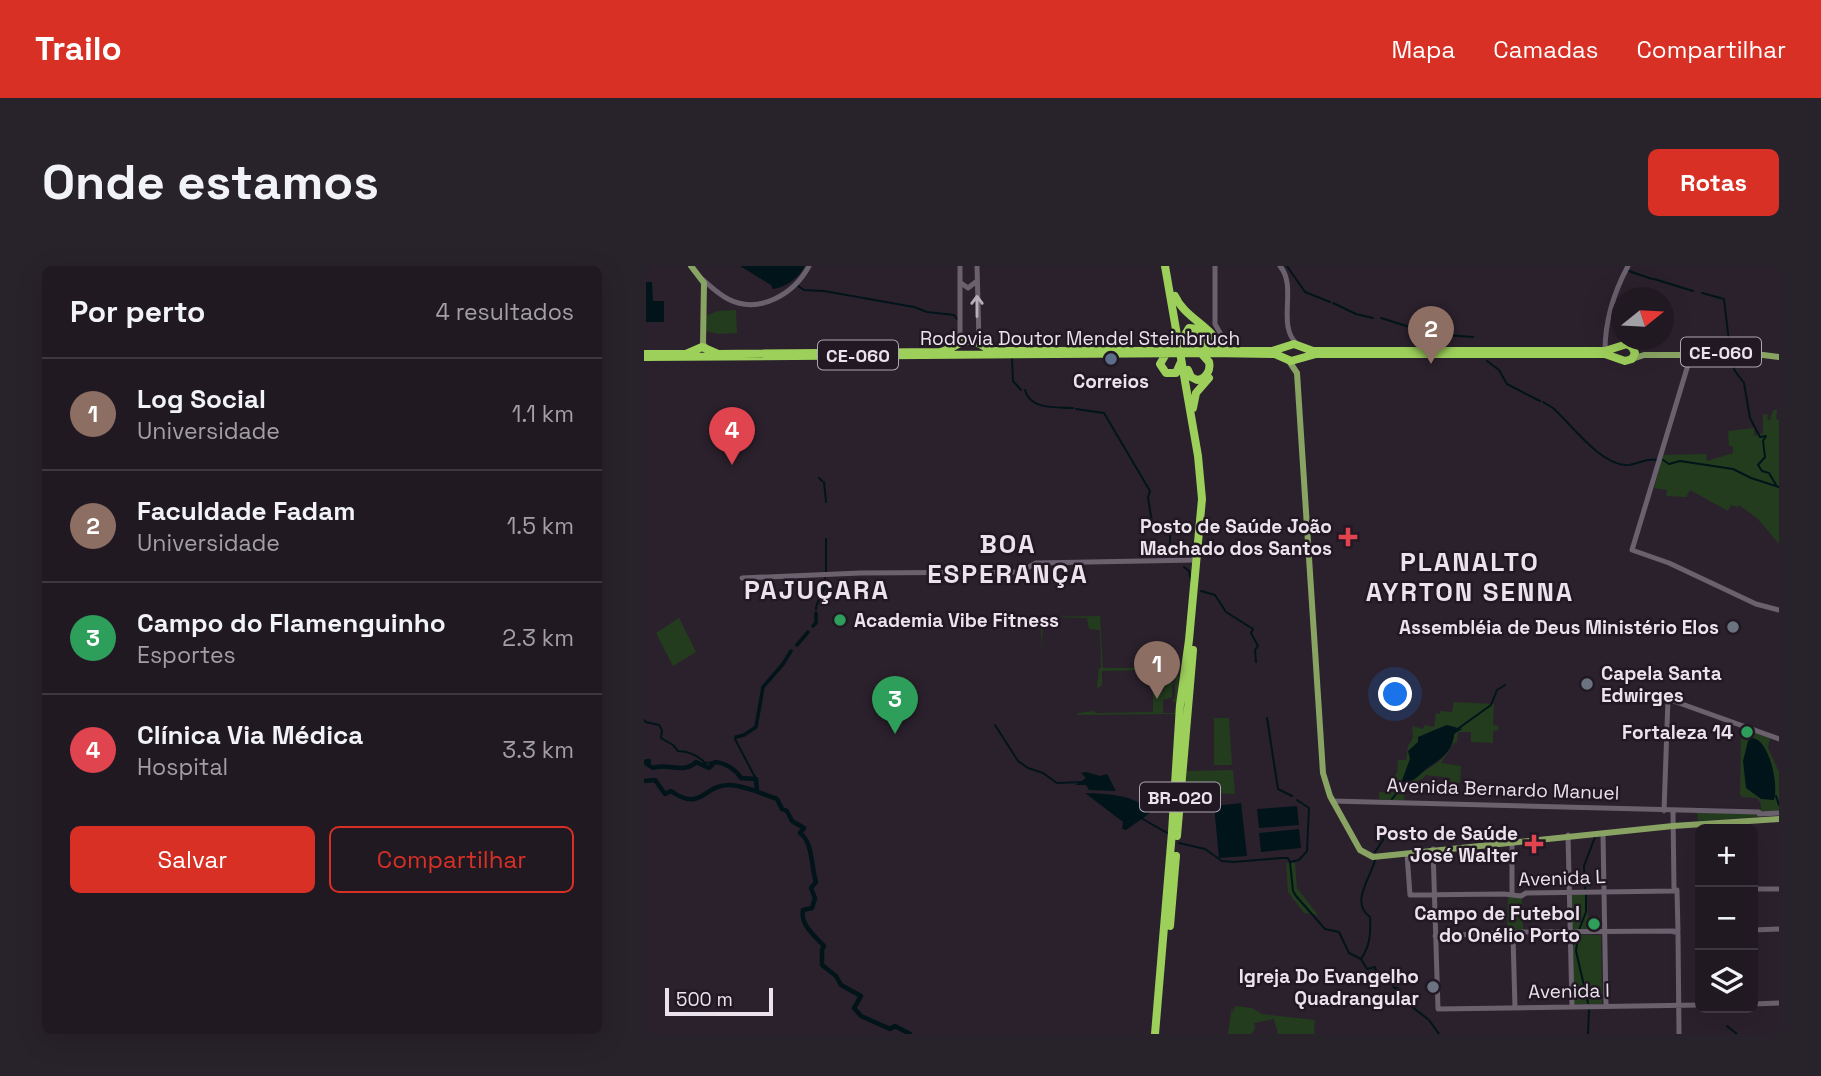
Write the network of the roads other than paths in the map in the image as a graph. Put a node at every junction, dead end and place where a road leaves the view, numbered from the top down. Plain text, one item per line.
1 (690, 266) edge
2 (809, 266) edge
3 (814, 266) edge
4 (977, 266) edge
5 (1167, 266) edge
6 (1214, 266) edge
7 (1279, 266) edge
8 (1628, 266) edge
9 (959, 267) edge
10 (805, 273) junction
11 (977, 281) junction
12 (961, 283) junction
13 (703, 284) junction
14 (1286, 290) junction
15 (1175, 296) junction
16 (1183, 338) junction
17 (981, 345) junction
18 (1300, 346) junction
19 (1283, 347) junction
20 (958, 348) junction
21 (1612, 350) edge
22 (1619, 350) edge
23 (1634, 350) edge
24 (1639, 350) edge
25 (1223, 351) junction
26 (1196, 352) junction
27 (702, 353) junction
28 (1170, 353) junction
29 (1605, 353) junction
30 (981, 354) junction
31 (1691, 355) junction
32 (644, 356) edge
33 (1779, 356) edge
34 (1302, 358) junction
35 (1181, 359) junction
36 (1284, 359) junction
37 (1621, 359) junction
38 (1632, 359) junction
39 (1188, 370) junction
40 (1209, 378) dead end
41 (1193, 408) junction
42 (1200, 457) junction
43 (1196, 562) junction
44 (742, 578) dead end
45 (1195, 599) junction
46 (1779, 611) edge
47 (1191, 674) junction
48 (1184, 706) junction
49 (1182, 729) junction
50 (1779, 739) edge
51 (1333, 800) junction
52 (1665, 810) junction
53 (1673, 811) junction
54 (1777, 816) edge
55 (1740, 823) edge
56 (1674, 825) junction
57 (1601, 834) junction
58 (1568, 837) junction
59 (1510, 842) junction
60 (1177, 844) junction
61 (1360, 848) junction
62 (1434, 850) junction
63 (1408, 854) junction
64 (1171, 882) junction
65 (1758, 888) edge
66 (1779, 888) edge
67 (1675, 890) junction
68 (1602, 891) junction
69 (1511, 892) junction
70 (1538, 892) junction
71 (1569, 892) junction
72 (1435, 894) junction
73 (1779, 930) edge
74 (1758, 931) edge
75 (1676, 932) junction
76 (1603, 933) junction
77 (1539, 934) junction
78 (1570, 934) junction
79 (1512, 936) junction
80 (1436, 937) junction
81 (1779, 1002) edge
82 (1758, 1003) edge
83 (1678, 1004) junction
84 (1695, 1004) edge
85 (1571, 1006) junction
86 (1605, 1006) junction
87 (1513, 1007) junction
88 (1157, 1034) edge
89 (1678, 1034) edge

1 - 13 main road
2 - 10 street
3 - 10 street
4 - 11 street
5 - 15 highway, BR-020
5 - 35 highway, BR-020
6 - 25 street
7 - 14 street
8 - 29 street
9 - 12 street
10 - 13 street
11 - 12 street
17 -> 11 street
12 - 20 street
13 - 27 main road
14 - 18 street
14 - 19 street
15 - 16 highway, BR-020
15 - 25 highway
16 - 26 highway
16 - 39 highway, BR-020
17 - 20 highway, Rodovia Doutor Mendel Steinbruch / CE-060
17 - 28 highway, Rodovia Doutor Mendel Steinbruch / CE-060
17 - 30 highway
18 - 19 highway, Rodovia Doutor Mendel Steinbruch / CE-060
18 - 29 highway, CE-060
18 - 34 highway
19 - 25 highway, Rodovia Doutor Mendel Steinbruch / CE-060
19 - 36 highway
20 - 27 highway, Rodovia Doutor Mendel Steinbruch / CE-060
20 - 30 highway, Rodovia Doutor Mendel Steinbruch / CE-060
21 - 29 highway, CE-060
22 - 37 highway
23 - 38 highway
24 - 33 main road, CE-060
25 - 26 highway, Rodovia Doutor Mendel Steinbruch / CE-060
26 - 28 highway, Rodovia Doutor Mendel Steinbruch / CE-060
26 - 36 highway, Rodovia Doutor Mendel Steinbruch / CE-060
26 - 39 highway
27 - 32 highway, Rodovia Doutor Mendel Steinbruch / CE-060
28 - 30 highway, Rodovia Doutor Mendel Steinbruch / CE-060
28 - 35 highway
29 - 34 highway, CE-060
29 - 37 highway, CE-060
31 - 33 main road, CE-060
31 - 38 main road, CE-060
31 - 46 street
34 - 36 highway, Rodovia Doutor Mendel Steinbruch / CE-060
34 - 51 main road
35 - 42 highway, BR-020
36 - 51 main road
37 - 38 highway, CE-060
39 - 41 highway, BR-020
40 - 41 highway
41 - 42 highway, BR-020
42 - 43 highway, BR-020
42 - 45 highway, BR-020
43 - 44 street
43 - 45 highway, BR-020
45 - 47 highway, BR-020
45 - 48 highway, BR-020
47 - 48 highway, BR-020
47 - 60 street
48 - 49 highway, BR-020
49 - 60 highway, BR-020
49 - 64 highway, BR-020
50 - 52 street
51 - 52 street, Avenida Bernardo Manuel
51 - 61 main road
52 - 53 street, Avenida Bernardo Manuel
53 - 54 street, Avenida Bernardo Manuel
53 - 56 street
54 - 55 main road
55 - 56 main road
56 - 57 main road
56 - 58 main road
56 - 67 street
57 - 58 main road
57 - 68 street
58 - 59 main road
58 - 71 street
59 - 62 main road
59 - 69 street
60 - 64 highway, BR-020
61 - 62 main road
61 - 63 main road
62 - 63 main road
62 - 72 street
63 - 72 street, Avenida L
64 - 88 highway, BR-020
65 - 66 street
67 - 68 street, Avenida L
67 - 75 street
68 - 71 street, Avenida L
68 - 76 street
69 - 70 street, Avenida L
69 - 72 street, Avenida L
70 - 71 street, Avenida L
70 - 72 street, Avenida L
71 - 78 street
72 - 80 street
73 - 74 street
75 - 76 street
75 - 83 street
76 - 78 street
76 - 86 street
77 - 78 street
77 - 79 street
77 - 80 street
78 - 85 street
79 - 80 street
79 - 87 street
80 - 87 street, Avenida I
81 - 82 street
83 - 84 street, Avenida I
83 - 86 street, Avenida I
83 - 89 street
85 - 86 street, Avenida I
85 - 87 street, Avenida I

